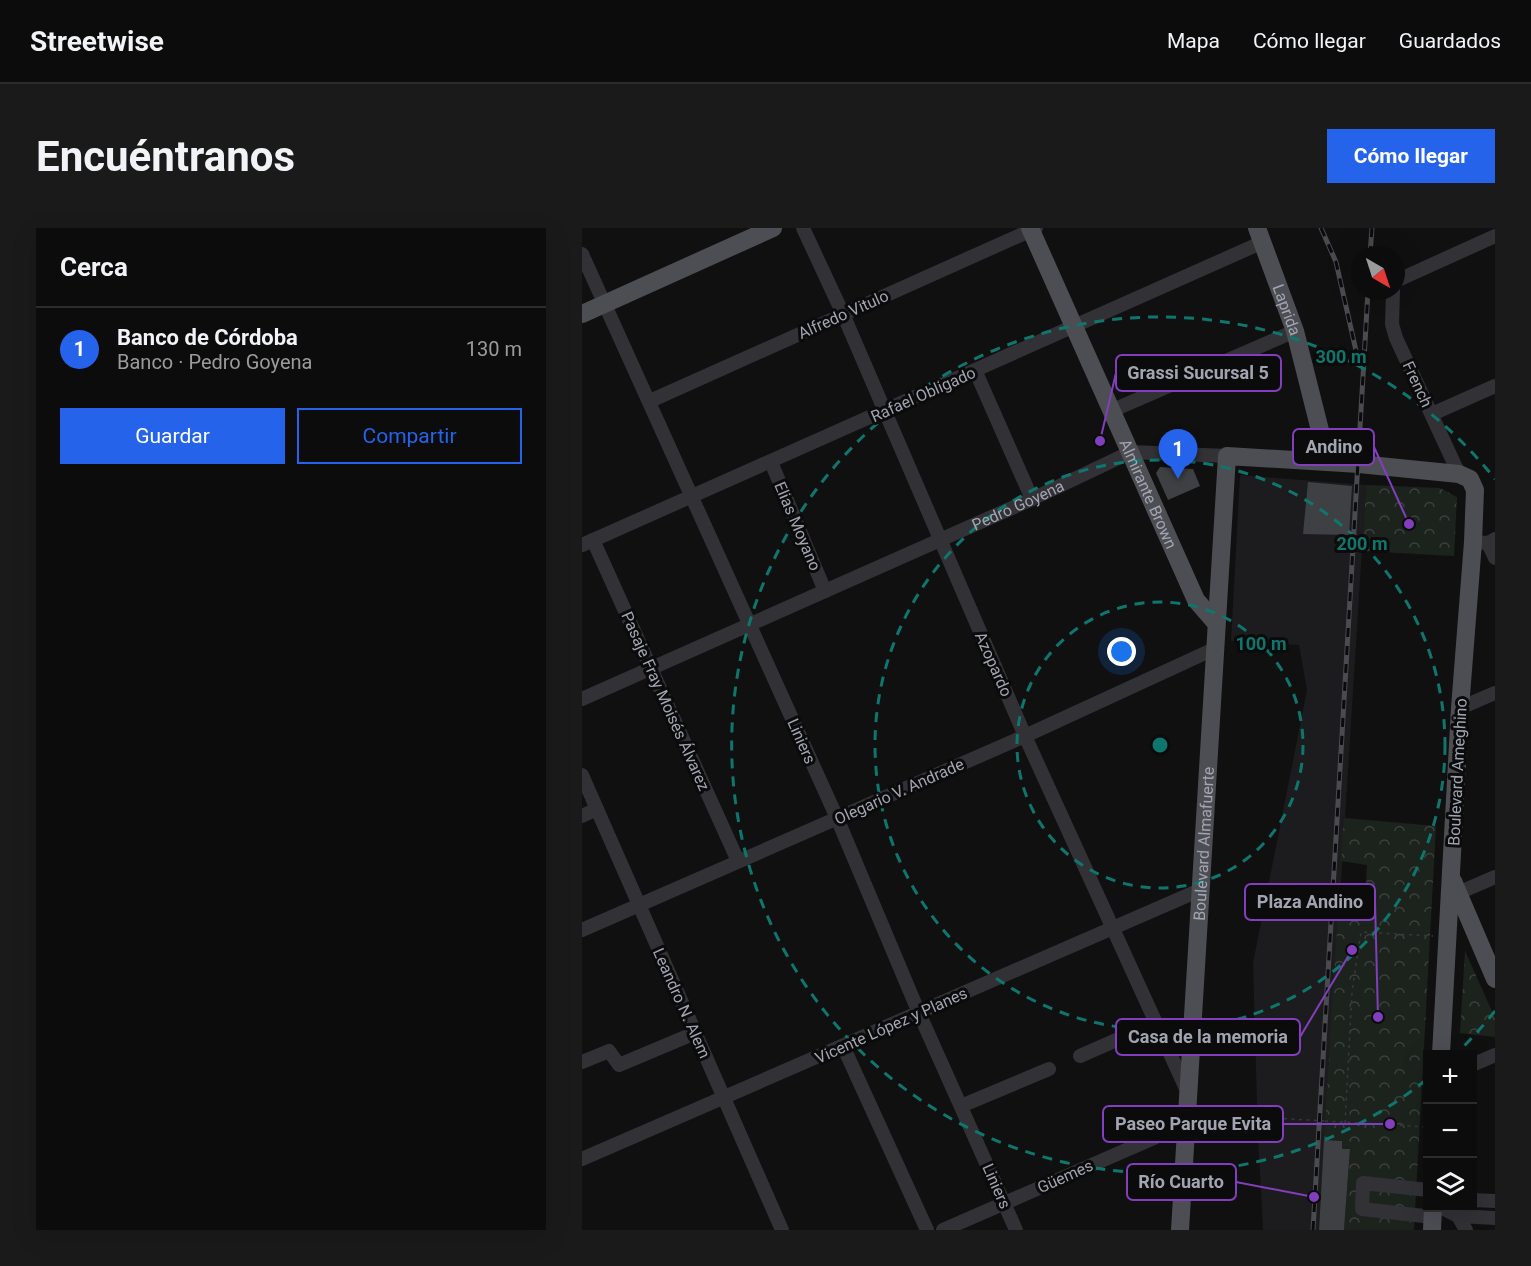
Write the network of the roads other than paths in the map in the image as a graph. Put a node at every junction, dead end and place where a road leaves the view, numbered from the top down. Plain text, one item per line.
1 (773, 228) edge
2 (803, 228) edge
3 (1032, 229) edge
4 (1260, 235) edge
5 (1495, 236) edge
6 (582, 254) edge
7 (1405, 277) edge
8 (1393, 300) edge
9 (604, 304) junction
10 (582, 314) edge
11 (843, 314) junction
12 (1075, 326) junction
13 (1295, 331) junction
14 (975, 370) junction
15 (1495, 386) edge
16 (650, 401) junction
17 (885, 411) junction
18 (1111, 411) junction
19 (1432, 414) junction
20 (1131, 452) junction
21 (1227, 456) junction
22 (771, 462) junction
23 (1328, 462) junction
24 (1459, 474) junction
25 (691, 497) junction
26 (1032, 499) junction
27 (939, 540) junction
28 (1485, 541) edge
29 (588, 543) edge
30 (1495, 558) edge
31 (825, 591) junction
32 (1216, 623) junction
33 (750, 624) junction
34 (1214, 649) junction
35 (651, 668) junction
36 (1495, 693) edge
37 (582, 699) edge
38 (1460, 708) junction
39 (1025, 736) junction
40 (582, 775) edge
41 (597, 809) junction
42 (582, 816) edge
43 (837, 819) junction
44 (738, 861) junction
45 (1495, 878) edge
46 (1455, 886) junction
47 (1200, 890) junction
48 (639, 905) junction
49 (1111, 928) junction
50 (582, 930) edge
51 (1495, 979) edge
52 (919, 1013) junction
53 (1155, 1023) junction
54 (695, 1033) junction
55 (843, 1046) junction
56 (1441, 1050) edge
57 (1495, 1055) edge
58 (1080, 1056) dead end
59 (582, 1062) edge
60 (1477, 1063) edge
61 (1049, 1069) dead end
62 (724, 1098) junction
63 (961, 1106) junction
64 (1189, 1112) junction
65 (582, 1159) edge
66 (1423, 1189) edge
67 (1477, 1200) edge
68 (1495, 1201) edge
69 (1005, 1203) junction
70 (1435, 1215) edge
71 (1458, 1216) junction
72 (1495, 1218) edge
73 (782, 1230) edge
74 (927, 1230) edge
75 (943, 1230) edge
76 (1016, 1230) edge
77 (1180, 1230) edge
78 (1466, 1230) edge

1 - 9 main road
2 - 11 street, Azopardo
3 - 11 street, Alfredo Vitulo
3 - 12 main road, Almirante Brown
4 - 12 street, Rafael Obligado
4 - 13 main road, Laprida
5 - 7 street
6 - 9 street, Liniers
8 - 19 street, French
9 - 10 main road
9 - 16 street, Liniers
11 - 16 street, Alfredo Vitulo
11 - 17 street, Azopardo
12 - 14 street, Rafael Obligado
12 - 18 main road, Almirante Brown
13 - 18 street
13 - 23 main road, Laprida
14 - 17 street, Rafael Obligado
14 - 26 street
15 - 19 street
16 - 25 street, Liniers
17 - 22 street, Rafael Obligado
17 - 27 street, Azopardo
18 - 20 main road, Almirante Brown
19 - 24 street, French
20 - 21 street, Pedro Goyena
20 - 26 street, Pedro Goyena
20 - 32 main road, Almirante Brown
21 - 23 main road, Pedro Goyena
21 - 32 main road, Boulevard Almafuerte
22 - 25 street, Rafael Obligado
22 - 31 street, Elias Moyano
23 - 24 main road, Pedro Goyena
24 - 28 main road, Boulevard Ameghino
25 - 29 street, Rafael Obligado
25 - 33 street, Liniers
26 - 27 street, Pedro Goyena
27 - 31 street, Pedro Goyena
27 - 39 street, Azopardo
28 - 30 street
28 - 38 main road, Boulevard Ameghino
29 - 35 street, Pasaje Fray Moisés Álvarez
31 - 33 street, Pedro Goyena
32 - 34 main road, Boulevard Almafuerte
33 - 35 street, Pedro Goyena
33 - 43 street, Liniers
34 - 39 street, Olegario V. Andrade
34 - 47 main road, Boulevard Almafuerte
35 - 37 street, Pedro Goyena
35 - 44 street, Pasaje Fray Moisés Álvarez
36 - 38 street
38 - 46 main road, Boulevard Ameghino
39 - 43 street, Olegario V. Andrade
39 - 49 street, Azopardo
40 - 41 street, Leandro N. Alem
41 - 42 street
41 - 48 street, Leandro N. Alem
43 - 44 street, Olegario V. Andrade
43 - 52 street, Liniers
44 - 48 street, Olegario V. Andrade
45 - 46 street
46 - 51 main road
46 - 56 main road, Boulevard Ameghino
47 - 49 street, Vicente López y Planes
47 - 64 main road, Boulevard Almafuerte
48 - 50 street, Olegario V. Andrade
48 - 54 street, Leandro N. Alem
49 - 52 street, Vicente López y Planes
49 - 53 street, Azopardo
52 - 55 street, Vicente López y Planes
52 - 63 street, Liniers
53 - 58 street
53 - 64 street, Azopardo
54 - 59 street
54 - 62 street, Leandro N. Alem
55 - 62 street, Vicente López y Planes
55 - 74 street
57 - 60 street
61 - 63 street
62 - 65 street, Vicente López y Planes
62 - 73 street, Leandro N. Alem
63 - 69 street, Liniers
64 - 69 street, Güemes
64 - 77 main road, Boulevard Almafuerte
66 - 70 street
67 - 68 street
69 - 75 street, Güemes
69 - 76 street, Liniers
70 - 71 street
71 - 72 street
71 - 78 street

